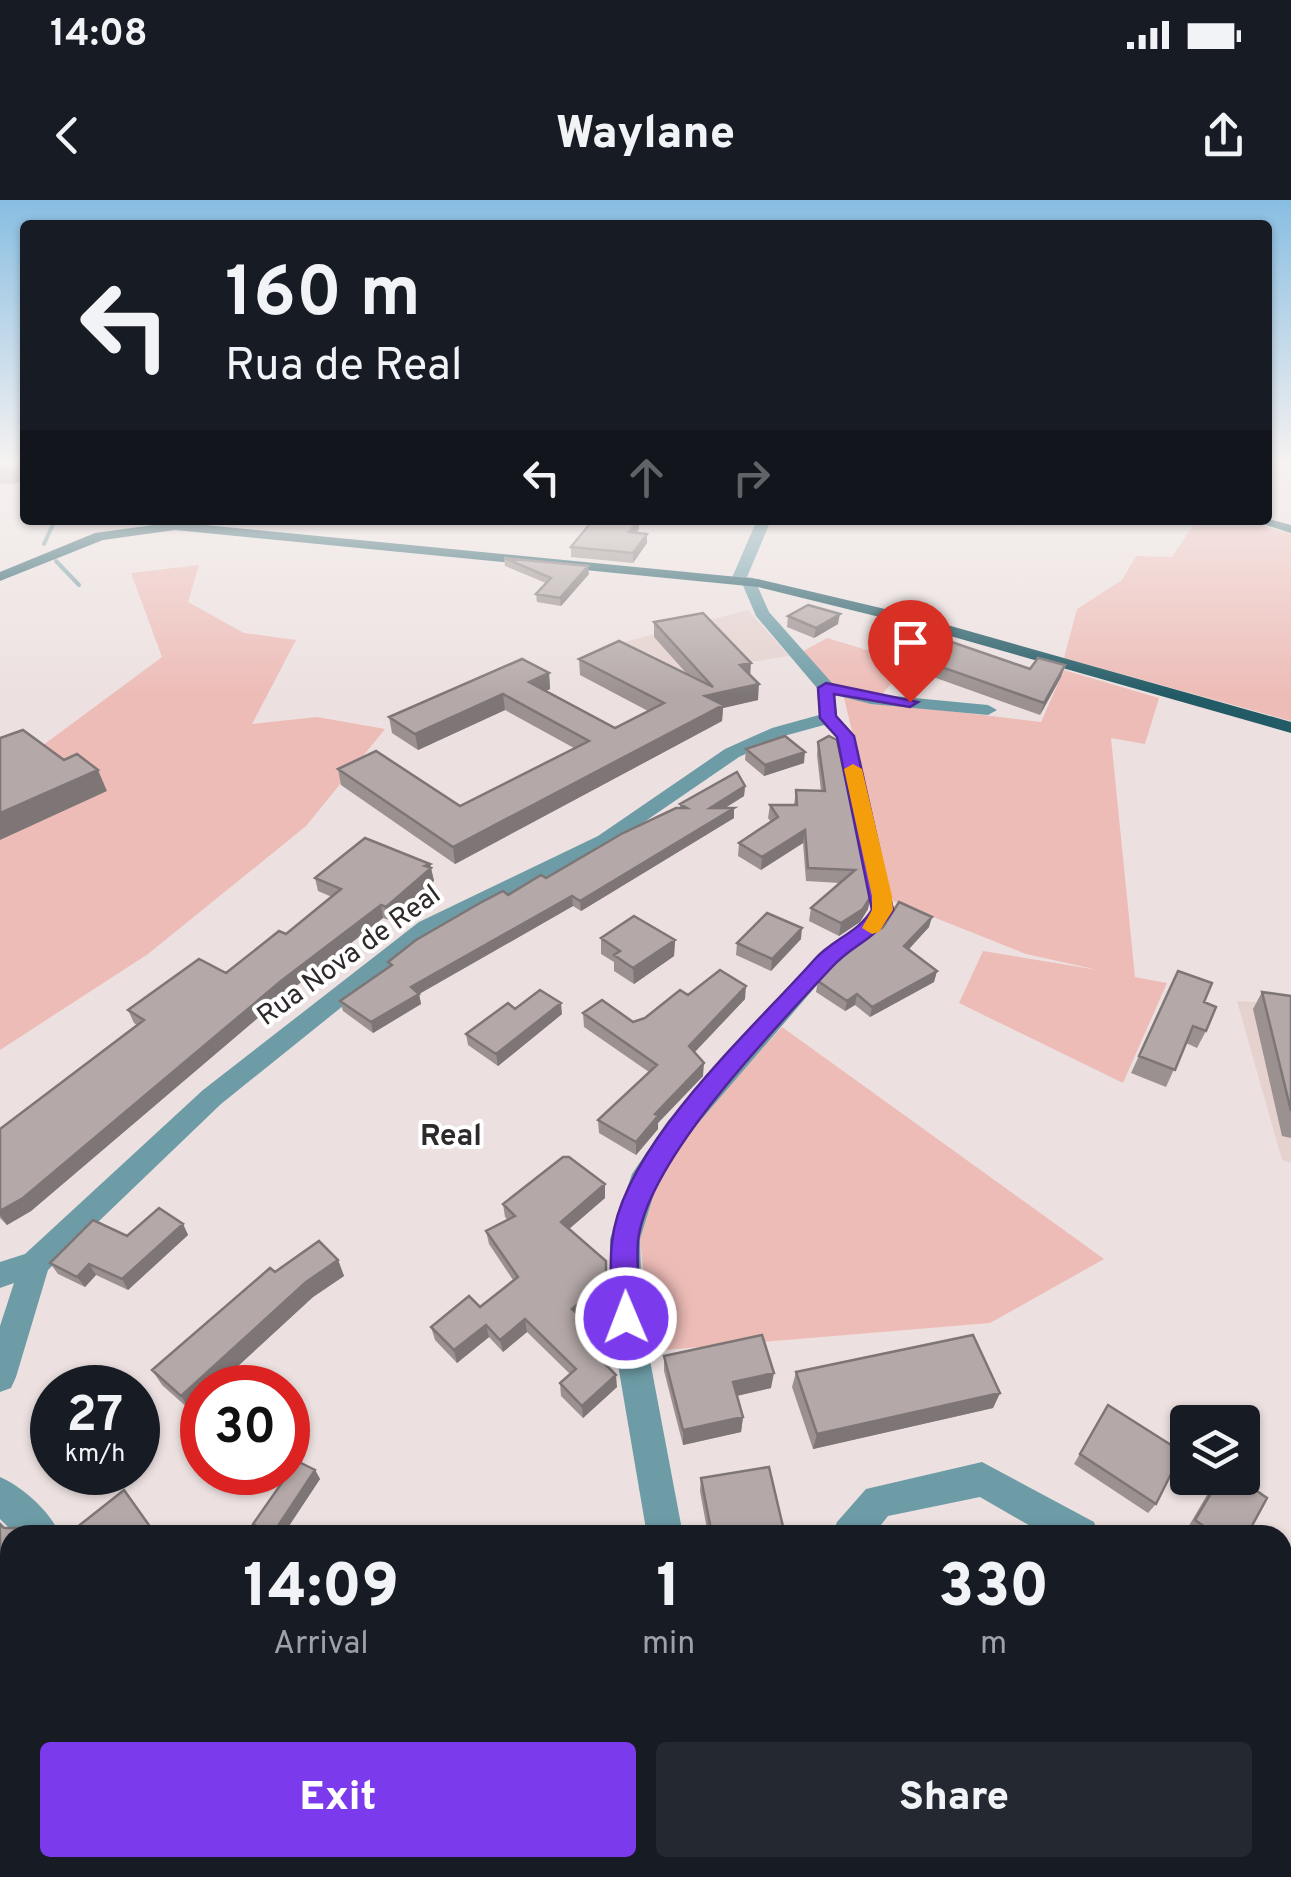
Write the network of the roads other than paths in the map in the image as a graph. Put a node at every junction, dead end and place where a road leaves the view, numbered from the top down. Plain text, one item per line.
1 (90, 540) edge
2 (322, 540) edge
3 (757, 540) edge
4 (0, 577) edge
5 (743, 581) junction
6 (785, 588) junction
7 (758, 603) junction
8 (826, 688) junction
9 (988, 710) dead end
10 (828, 718) junction
11 (1291, 728) edge
12 (36, 1263) junction
13 (0, 1276) edge
14 (0, 1377) edge
15 (0, 1495) edge
16 (32, 1525) edge
17 (663, 1525) edge
18 (858, 1525) edge
19 (1064, 1525) edge

1 - 4 main road
2 - 5 main road
3 - 5 street
5 - 6 main road
5 - 7 street
6 - 7 street
6 - 11 main road
7 - 8 street
8 - 9 street
8 - 10 street
10 - 12 street, Rua Nova de Real
10 - 17 street
12 - 13 street, Rua Nova de Real
12 - 14 street
15 - 16 street
18 - 19 street

